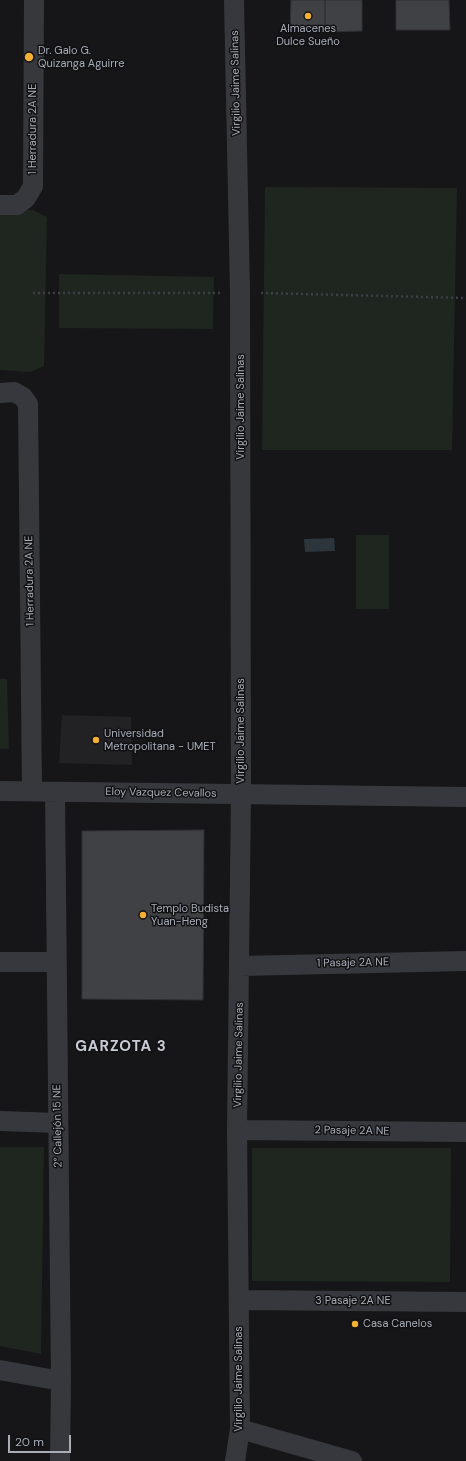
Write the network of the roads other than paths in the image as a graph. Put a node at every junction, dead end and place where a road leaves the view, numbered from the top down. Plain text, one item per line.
1 (34, 0) edge
2 (234, 0) edge
3 (0, 205) edge
4 (0, 392) edge
5 (0, 791) edge
6 (32, 792) junction
7 (55, 792) junction
8 (241, 794) junction
9 (466, 797) edge
10 (466, 960) edge
11 (0, 962) edge
12 (57, 962) junction
13 (240, 966) junction
14 (0, 1121) edge
15 (58, 1123) junction
16 (237, 1130) junction
17 (466, 1132) edge
18 (239, 1300) junction
19 (466, 1302) edge
20 (0, 1370) edge
21 (61, 1382) junction
22 (240, 1430) junction
23 (60, 1461) edge
24 (234, 1461) edge
25 (352, 1461) edge

1 - 3 street, 1 Herradura 2A NE
2 - 8 street, Virgilio Jaime Salinas
4 - 6 street, 1 Herradura 2A NE
5 - 6 street, Eloy Vazquez Cevallos
6 - 7 street, Eloy Vazquez Cevallos
7 - 8 street, Eloy Vazquez Cevallos
7 - 12 street, 2° Callejón 15 NE
8 - 9 street, Eloy Vazquez Cevallos
8 - 13 street, Virgilio Jaime Salinas
10 - 13 street, 1 Pasaje 2A NE
11 - 12 street
12 - 15 street, 2° Callejón 15 NE
13 - 16 street, Virgilio Jaime Salinas
14 - 15 street
15 - 21 street, 2° Callejón 15 NE
16 - 17 street, 2 Pasaje 2A NE
16 - 18 street, Virgilio Jaime Salinas
18 - 19 street, 3 Pasaje 2A NE
18 - 22 street, Virgilio Jaime Salinas
20 - 21 street
21 - 23 street, 2° Callejón 15 NE
22 - 24 street, Virgilio Jaime Salinas
22 - 25 street

